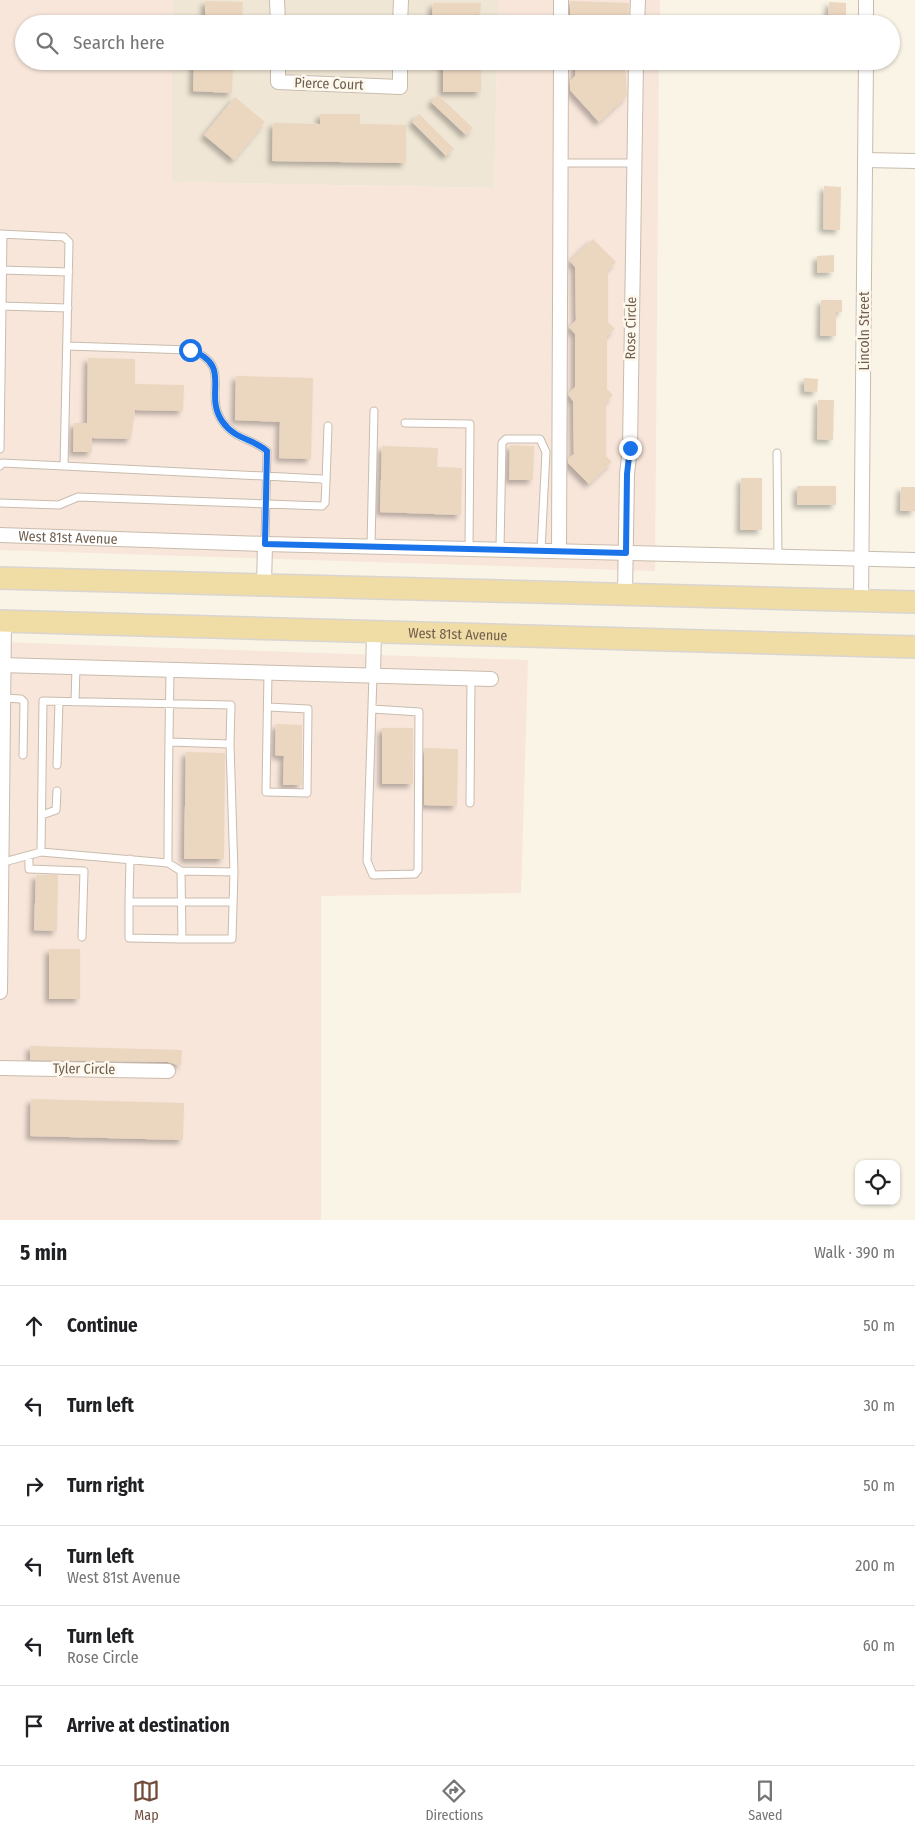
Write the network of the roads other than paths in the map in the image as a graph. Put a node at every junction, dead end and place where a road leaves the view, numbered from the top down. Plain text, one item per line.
1 (278, 0) edge
2 (401, 0) edge
3 (561, 0) edge
4 (638, 0) edge
5 (866, 0) edge
6 (278, 15) edge
7 (400, 15) edge
8 (561, 15) edge
9 (637, 15) edge
10 (866, 15) edge
11 (278, 70) edge
12 (400, 70) edge
13 (561, 70) edge
14 (636, 70) edge
15 (866, 70) edge
16 (865, 160) junction
17 (915, 161) edge
18 (560, 163) junction
19 (633, 163) junction
20 (2, 234) edge
21 (1, 270) edge
22 (69, 272) junction
23 (1, 306) edge
24 (68, 308) junction
25 (67, 346) junction
26 (374, 411) dead end
27 (405, 423) dead end
28 (328, 426) dead end
29 (0, 449) edge
30 (777, 453) dead end
31 (0, 466) edge
32 (64, 466) junction
33 (266, 477) junction
34 (326, 482) junction
35 (0, 503) edge
36 (266, 505) junction
37 (0, 535) edge
38 (265, 544) junction
39 (371, 546) junction
40 (469, 548) junction
41 (500, 549) junction
42 (542, 550) junction
43 (558, 551) junction
44 (626, 553) junction
45 (778, 557) junction
46 (862, 559) junction
47 (915, 560) edge
48 (0, 578) edge
49 (264, 585) junction
50 (625, 595) junction
51 (861, 601) junction
52 (915, 602) edge
53 (2, 621) edge
54 (374, 632) junction
55 (915, 647) edge
56 (2, 665) edge
57 (76, 668) junction
58 (170, 670) junction
59 (268, 672) junction
60 (373, 675) junction
61 (471, 678) junction
62 (491, 679) dead end
63 (3, 698) junction
64 (59, 702) junction
65 (75, 702) junction
66 (169, 704) junction
67 (268, 707) junction
68 (372, 709) junction
69 (169, 742) junction
70 (230, 744) junction
71 (1, 745) edge
72 (23, 755) dead end
73 (57, 765) dead end
74 (57, 791) dead end
75 (470, 803) dead end
76 (42, 815) junction
77 (1, 820) edge
78 (41, 852) junction
79 (29, 856) junction
80 (130, 858) junction
81 (1, 863) edge
82 (168, 863) junction
83 (181, 871) junction
84 (234, 872) junction
85 (129, 902) junction
86 (182, 902) junction
87 (232, 902) junction
88 (82, 937) dead end
89 (182, 939) junction
90 (0, 985) edge
91 (0, 992) edge
92 (0, 1068) edge
93 (168, 1071) dead end

1 - 6 street
2 - 7 street
3 - 8 street
4 - 9 street
5 - 10 street
11 - 12 street, Pierce Court
13 - 18 street
14 - 19 street, Rose Circle
15 - 16 street, Lincoln Street
16 - 17 street
16 - 46 street, Lincoln Street
18 - 19 lane
18 - 43 street
19 - 44 street, Rose Circle
20 - 21 lane
20 - 22 lane
21 - 22 lane
21 - 23 lane
22 - 24 lane
23 - 24 lane
23 - 29 lane
24 - 25 lane
25 - 32 lane
25 - 33 lane
26 - 39 lane
27 - 40 lane
28 - 34 lane
30 - 45 lane
31 - 32 lane
32 - 33 lane
33 - 34 lane
33 - 36 lane
34 - 36 lane
35 - 36 lane
36 - 38 lane
37 - 38 street, West 81st Avenue
38 - 39 street, West 81st Avenue
38 - 49 street
39 - 40 street, West 81st Avenue
40 - 41 street, West 81st Avenue
41 - 42 street, West 81st Avenue
41 - 42 lane
42 - 43 street, West 81st Avenue
43 - 44 street, West 81st Avenue
44 - 45 street, West 81st Avenue
44 - 50 street, Rose Circle
45 - 46 street, West 81st Avenue
46 - 47 street, West 81st Avenue
46 - 51 street, Lincoln Street
48 - 49 main road
49 - 50 main road
50 - 51 main road
51 - 52 main road
53 - 54 main road, West 81st Avenue
53 - 56 street
54 - 55 main road, West 81st Avenue
54 - 60 street
56 - 57 street
56 - 63 street
57 - 58 street
57 - 65 lane
58 - 59 street
58 - 66 lane
59 - 60 street
59 - 67 lane
60 - 61 street
60 - 68 lane
61 - 62 street
61 - 75 lane
63 - 71 street
63 - 72 lane
64 - 65 lane
64 - 73 lane
64 - 76 lane
65 - 66 lane
66 - 69 lane
66 - 70 lane
67 - 67 lane
68 - 68 lane
69 - 70 lane
69 - 82 lane
70 - 84 lane
71 - 77 street
74 - 76 lane
76 - 78 lane
77 - 81 street
78 - 79 lane
78 - 80 lane
79 - 81 lane
79 - 88 lane
80 - 82 lane
80 - 85 lane
81 - 90 street
82 - 83 lane
83 - 84 lane
83 - 86 lane
84 - 87 lane
85 - 86 lane
85 - 89 lane
86 - 87 lane
86 - 89 lane
87 - 89 lane
90 - 91 street
92 - 93 street, Tyler Circle

